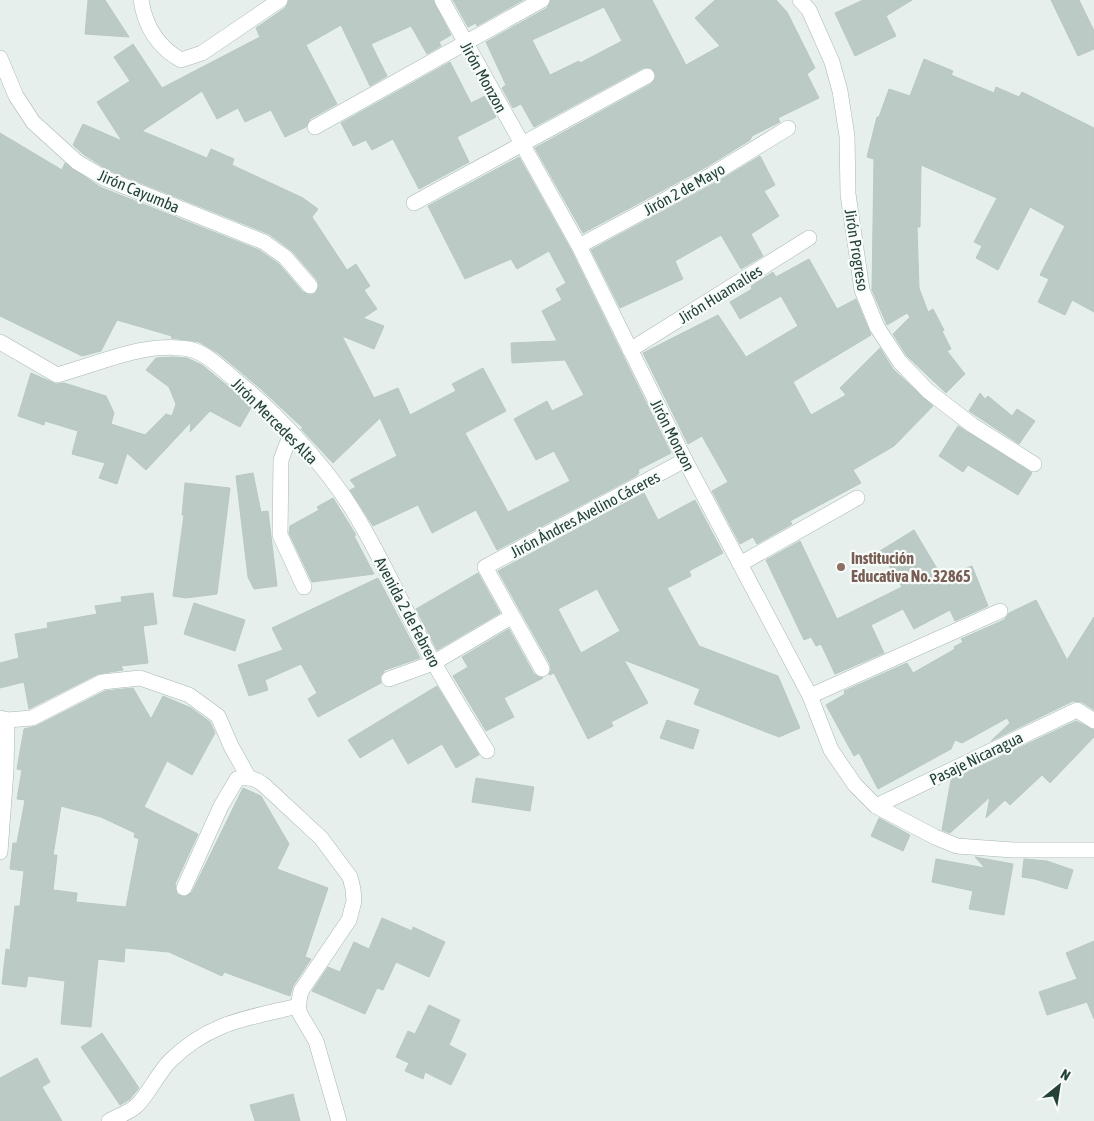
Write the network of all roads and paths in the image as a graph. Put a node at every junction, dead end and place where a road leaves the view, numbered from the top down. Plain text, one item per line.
1 (141, 0) edge
2 (280, 0) edge
3 (442, 0) edge
4 (542, 0) edge
5 (800, 0) edge
6 (466, 43) junction
7 (0, 58) edge
8 (648, 76) dead end
9 (315, 127) dead end
10 (788, 128) dead end
11 (521, 144) junction
12 (414, 203) dead end
13 (809, 238) dead end
14 (579, 246) junction
15 (310, 286) dead end
16 (0, 342) edge
17 (630, 350) junction
18 (291, 433) junction
19 (685, 460) junction
20 (1034, 464) dead end
21 (327, 475) joint
22 (857, 498) dead end
23 (740, 564) junction
24 (304, 588) dead end
25 (1000, 611) dead end
26 (511, 617) junction
27 (433, 662) junction
28 (542, 669) dead end
29 (389, 679) dead end
30 (810, 696) junction
31 (3, 719) edge
32 (1094, 721) edge
33 (487, 751) dead end
34 (250, 778) junction
35 (876, 806) junction
36 (1094, 850) edge
37 (0, 852) edge
38 (184, 888) dead end
39 (298, 1006) junction
40 (138, 1114) edge
41 (109, 1121) edge
42 (340, 1121) edge

1 - 2 street
3 - 6 street, Jirón Monzon
4 - 6 street
5 - 20 street, Jirón Progreso
6 - 9 street
6 - 11 street, Jirón Monzon
7 - 15 street, Jirón Cayumba
8 - 11 street
10 - 14 street, Jirón 2 de Mayo
11 - 12 street
11 - 14 street, Jirón Monzon
13 - 17 street, Jirón Huamalíes
14 - 17 street, Jirón Monzon
16 - 18 street, Jirón Mercedes Alta
17 - 19 street, Jirón Monzon
18 - 21 street, Jirón Mercedes Alta
18 - 24 street
19 - 23 street, Jirón Monzon
19 - 26 street, Jirón Ándres Avelino Cáceres
21 - 27 street, Avenida 2 de Febrero
22 - 23 street
23 - 30 street, Jirón Monzon
25 - 30 street
26 - 27 street
26 - 28 street
27 - 29 street
27 - 33 street, Avenida 2 de Febrero
30 - 35 street, Jirón Monzon
31 - 34 street
31 - 37 street
32 - 35 street, Pasaje Nicaragua
34 - 38 street
34 - 39 street
35 - 36 street, Jirón Monzon
39 - 40 street
39 - 42 street
40 - 41 street

